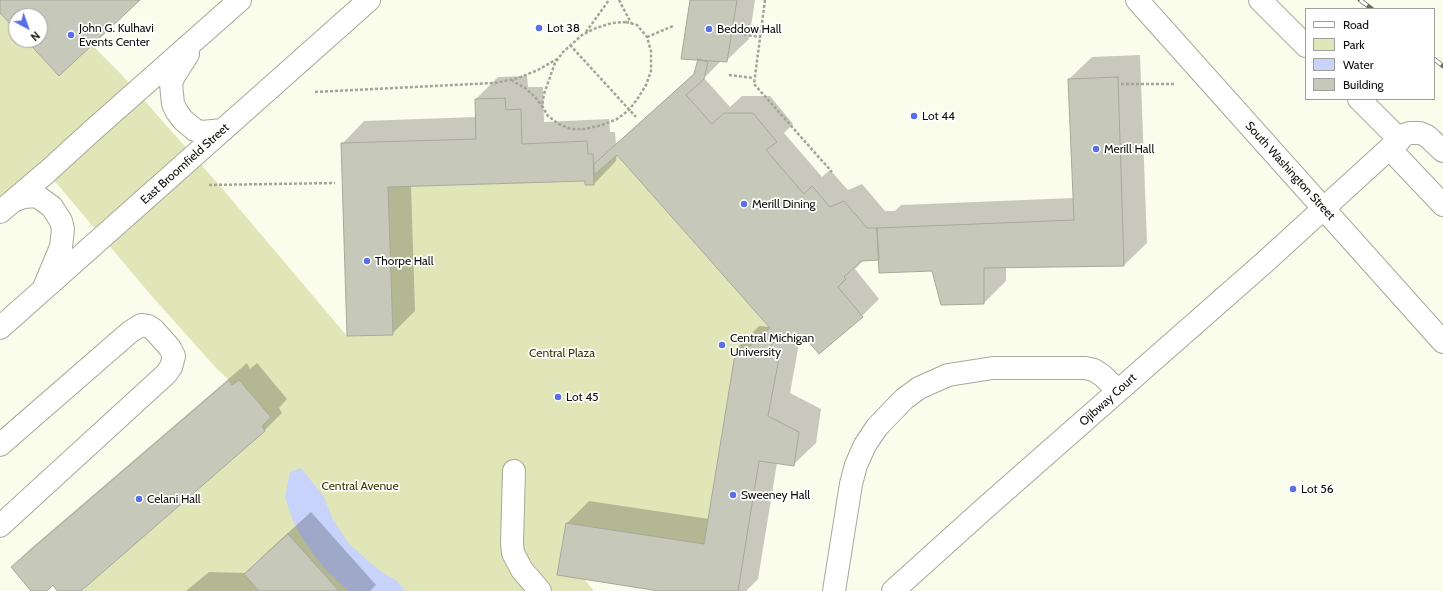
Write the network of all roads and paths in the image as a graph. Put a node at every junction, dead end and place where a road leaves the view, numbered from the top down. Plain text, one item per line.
1 (240, 0) edge
2 (369, 0) edge
3 (609, 0) edge
4 (619, 0) edge
5 (765, 0) edge
6 (1137, 0) edge
7 (1260, 0) edge
8 (631, 23) junction
9 (673, 26) dead end
10 (205, 31) junction
11 (585, 33) junction
12 (734, 33) dead end
13 (647, 37) junction
14 (760, 37) junction
15 (570, 44) junction
16 (1305, 45) edge
17 (559, 58) junction
18 (729, 75) dead end
19 (754, 78) junction
20 (510, 80) junction
21 (1121, 84) dead end
22 (1176, 84) dead end
23 (315, 92) dead end
24 (1360, 100) edge
25 (542, 106) junction
26 (629, 110) junction
27 (636, 117) dead end
28 (223, 130) junction
29 (1395, 144) junction
30 (1443, 151) edge
31 (832, 172) dead end
32 (335, 183) dead end
33 (208, 185) dead end
34 (1443, 205) edge
35 (6, 206) edge
36 (1324, 209) junction
37 (43, 290) junction
38 (0, 328) edge
39 (1443, 342) edge
40 (1118, 391) junction
41 (0, 445) edge
42 (514, 471) dead end
43 (0, 526) edge
44 (540, 591) edge
45 (834, 591) edge
46 (893, 591) edge

1 - 10 main road
2 - 28 main road, East Broomfield Street
3 - 11 path
4 - 8 path
5 - 14 path
6 - 36 main road, South Washington Street
7 - 16 main road
8 - 11 path
8 - 13 path
9 - 13 path
10 - 28 main road
10 - 35 main road
11 - 15 path
12 - 14 path
13 - 26 path
14 - 19 path
15 - 17 path
15 - 26 path
17 - 20 path
17 - 25 path
18 - 19 path
19 - 31 path
20 - 23 path
20 - 25 path
21 - 22 path
24 - 29 main road
25 - 26 path
26 - 27 path
28 - 37 main road, East Broomfield Street
29 - 30 main road
29 - 34 main road
29 - 36 main road, Ojibway Court
32 - 33 path
35 - 37 main road
36 - 39 main road, South Washington Street
36 - 40 main road, Ojibway Court
37 - 38 main road, East Broomfield Street
40 - 45 main road
40 - 46 main road, Ojibway Court
41 - 43 main road
42 - 44 main road

